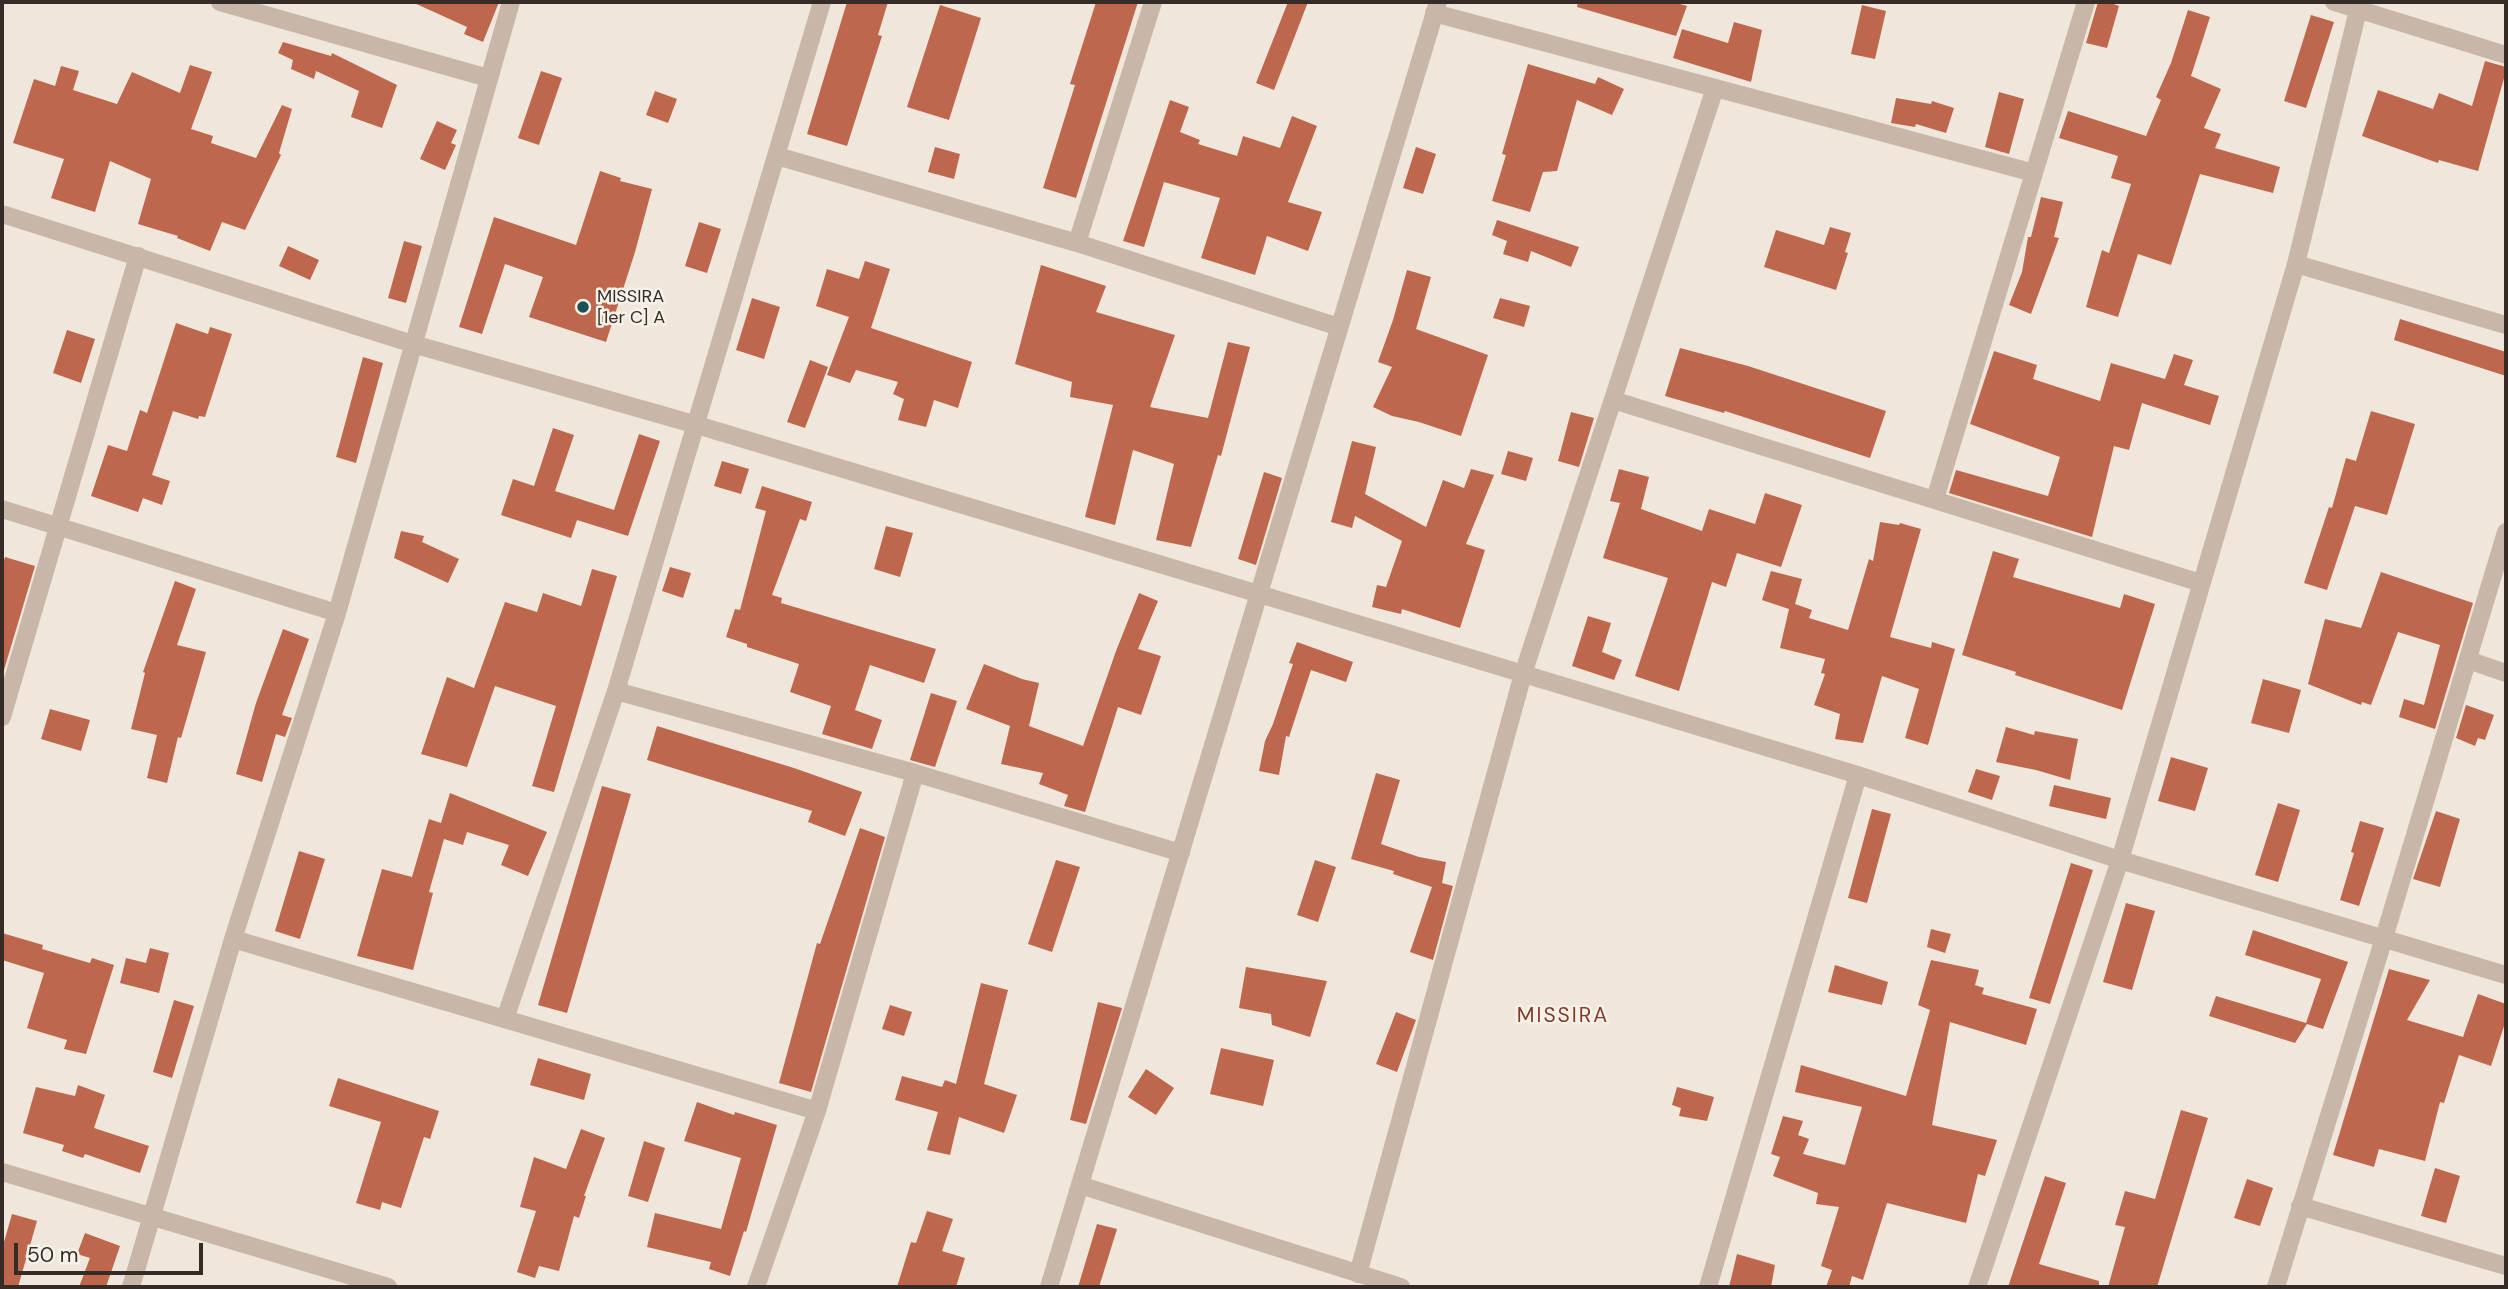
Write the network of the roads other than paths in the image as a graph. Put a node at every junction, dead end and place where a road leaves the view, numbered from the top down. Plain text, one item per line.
1 (511, 2) edge
2 (822, 2) edge
3 (1153, 2) edge
4 (2086, 2) edge
5 (2334, 2) edge
6 (226, 3) edge
7 (2359, 5) edge
8 (1436, 7) edge
9 (2506, 55) edge
10 (488, 78) junction
11 (1715, 88) junction
12 (777, 156) junction
13 (2034, 173) junction
14 (2, 214) edge
15 (1077, 243) junction
16 (138, 256) junction
17 (2296, 264) junction
18 (2506, 325) edge
19 (1339, 327) junction
20 (413, 344) junction
21 (1613, 400) junction
22 (697, 425) junction
23 (1935, 499) junction
24 (2, 509) edge
25 (58, 525) junction
26 (2506, 532) edge
27 (2201, 583) junction
28 (1259, 594) junction
29 (337, 613) junction
30 (2468, 660) junction
31 (2506, 673) edge
32 (1523, 674) junction
33 (616, 691) junction
34 (2, 717) edge
35 (915, 773) junction
36 (1858, 775) junction
37 (1181, 853) junction
38 (2120, 860) junction
39 (2384, 938) junction
40 (233, 939) junction
41 (2506, 975) edge
42 (505, 1019) junction
43 (817, 1111) junction
44 (2, 1172) edge
45 (1080, 1185) junction
46 (2300, 1206) junction
47 (153, 1215) junction
48 (2506, 1266) edge
49 (1358, 1274) junction
50 (131, 1287) edge
51 (388, 1287) edge
52 (756, 1287) edge
53 (1049, 1287) edge
54 (1401, 1287) edge
55 (1708, 1287) edge
56 (1978, 1287) edge
57 (2276, 1287) edge

1 - 10 street
2 - 12 street
3 - 15 street
4 - 13 street
5 - 7 street
6 - 10 street
7 - 9 street
7 - 17 street
8 - 11 street
8 - 19 street
10 - 20 street
11 - 13 street
11 - 21 street
12 - 15 street
12 - 22 street
13 - 23 street
14 - 16 street
15 - 19 street
16 - 20 street
16 - 25 street
17 - 18 street
17 - 27 street
19 - 28 street
20 - 22 street
20 - 29 street
21 - 23 street
21 - 32 street
22 - 28 street
22 - 33 street
23 - 27 street
24 - 25 street
25 - 29 street
25 - 34 street
26 - 30 street
27 - 38 street
28 - 32 street
28 - 37 street
29 - 40 street
30 - 31 street
30 - 39 street
32 - 36 street
32 - 49 street
33 - 35 street
33 - 42 street
35 - 37 street
35 - 43 street
36 - 38 street
36 - 55 street
37 - 45 street
38 - 39 street
38 - 56 street
39 - 41 street
39 - 46 street
40 - 42 street
40 - 47 street
42 - 43 street
43 - 52 street
44 - 47 street
45 - 49 street
45 - 53 street
46 - 48 street
46 - 57 street
47 - 50 street
47 - 51 street
49 - 54 street

